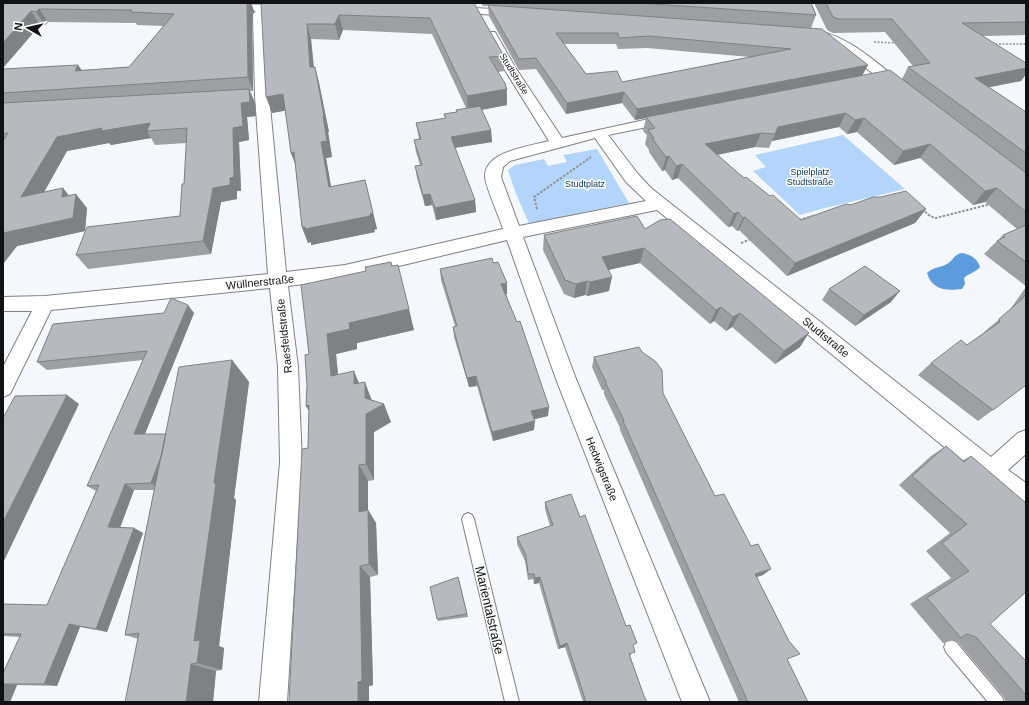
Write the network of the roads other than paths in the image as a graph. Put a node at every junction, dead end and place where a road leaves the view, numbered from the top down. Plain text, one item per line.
1 (218, 7) edge
2 (260, 7) edge
3 (475, 7) edge
4 (302, 8) edge
5 (439, 10) edge
6 (524, 14) edge
7 (803, 33) edge
8 (886, 77) junction
9 (870, 80) edge
10 (262, 96) junction
11 (910, 96) edge
12 (246, 97) edge
13 (684, 116) edge
14 (599, 133) junction
15 (558, 143) junction
16 (660, 204) junction
17 (513, 234) junction
18 (278, 280) junction
19 (45, 303) junction
20 (3, 304) edge
21 (3, 388) edge
22 (1026, 440) edge
23 (991, 471) junction
24 (1026, 497) edge
25 (468, 519) dead end
26 (951, 647) dead end
27 (272, 702) edge
28 (512, 702) edge
29 (696, 702) edge
30 (997, 702) edge

1 - 2 street
2 - 4 street
2 - 10 street, Raesfeldstraße
3 - 5 street
3 - 6 street
3 - 15 street, Studtstraße
7 - 8 street
8 - 9 street
8 - 11 street
10 - 12 street
10 - 18 street, Raesfeldstraße
13 - 14 street
14 - 15 street
14 - 16 street, Studtstraße
15 - 17 street
16 - 17 street
16 - 23 street, Studtstraße
17 - 18 street, Wüllnerstraße
17 - 29 street, Hedwigstraße
18 - 19 street, Wüllnerstraße
18 - 27 street, Raesfeldstraße
19 - 20 street, Wüllnerstraße
19 - 21 street
22 - 23 street
23 - 24 street, Studtstraße
25 - 28 lane, Marientalstraße
26 - 30 lane

